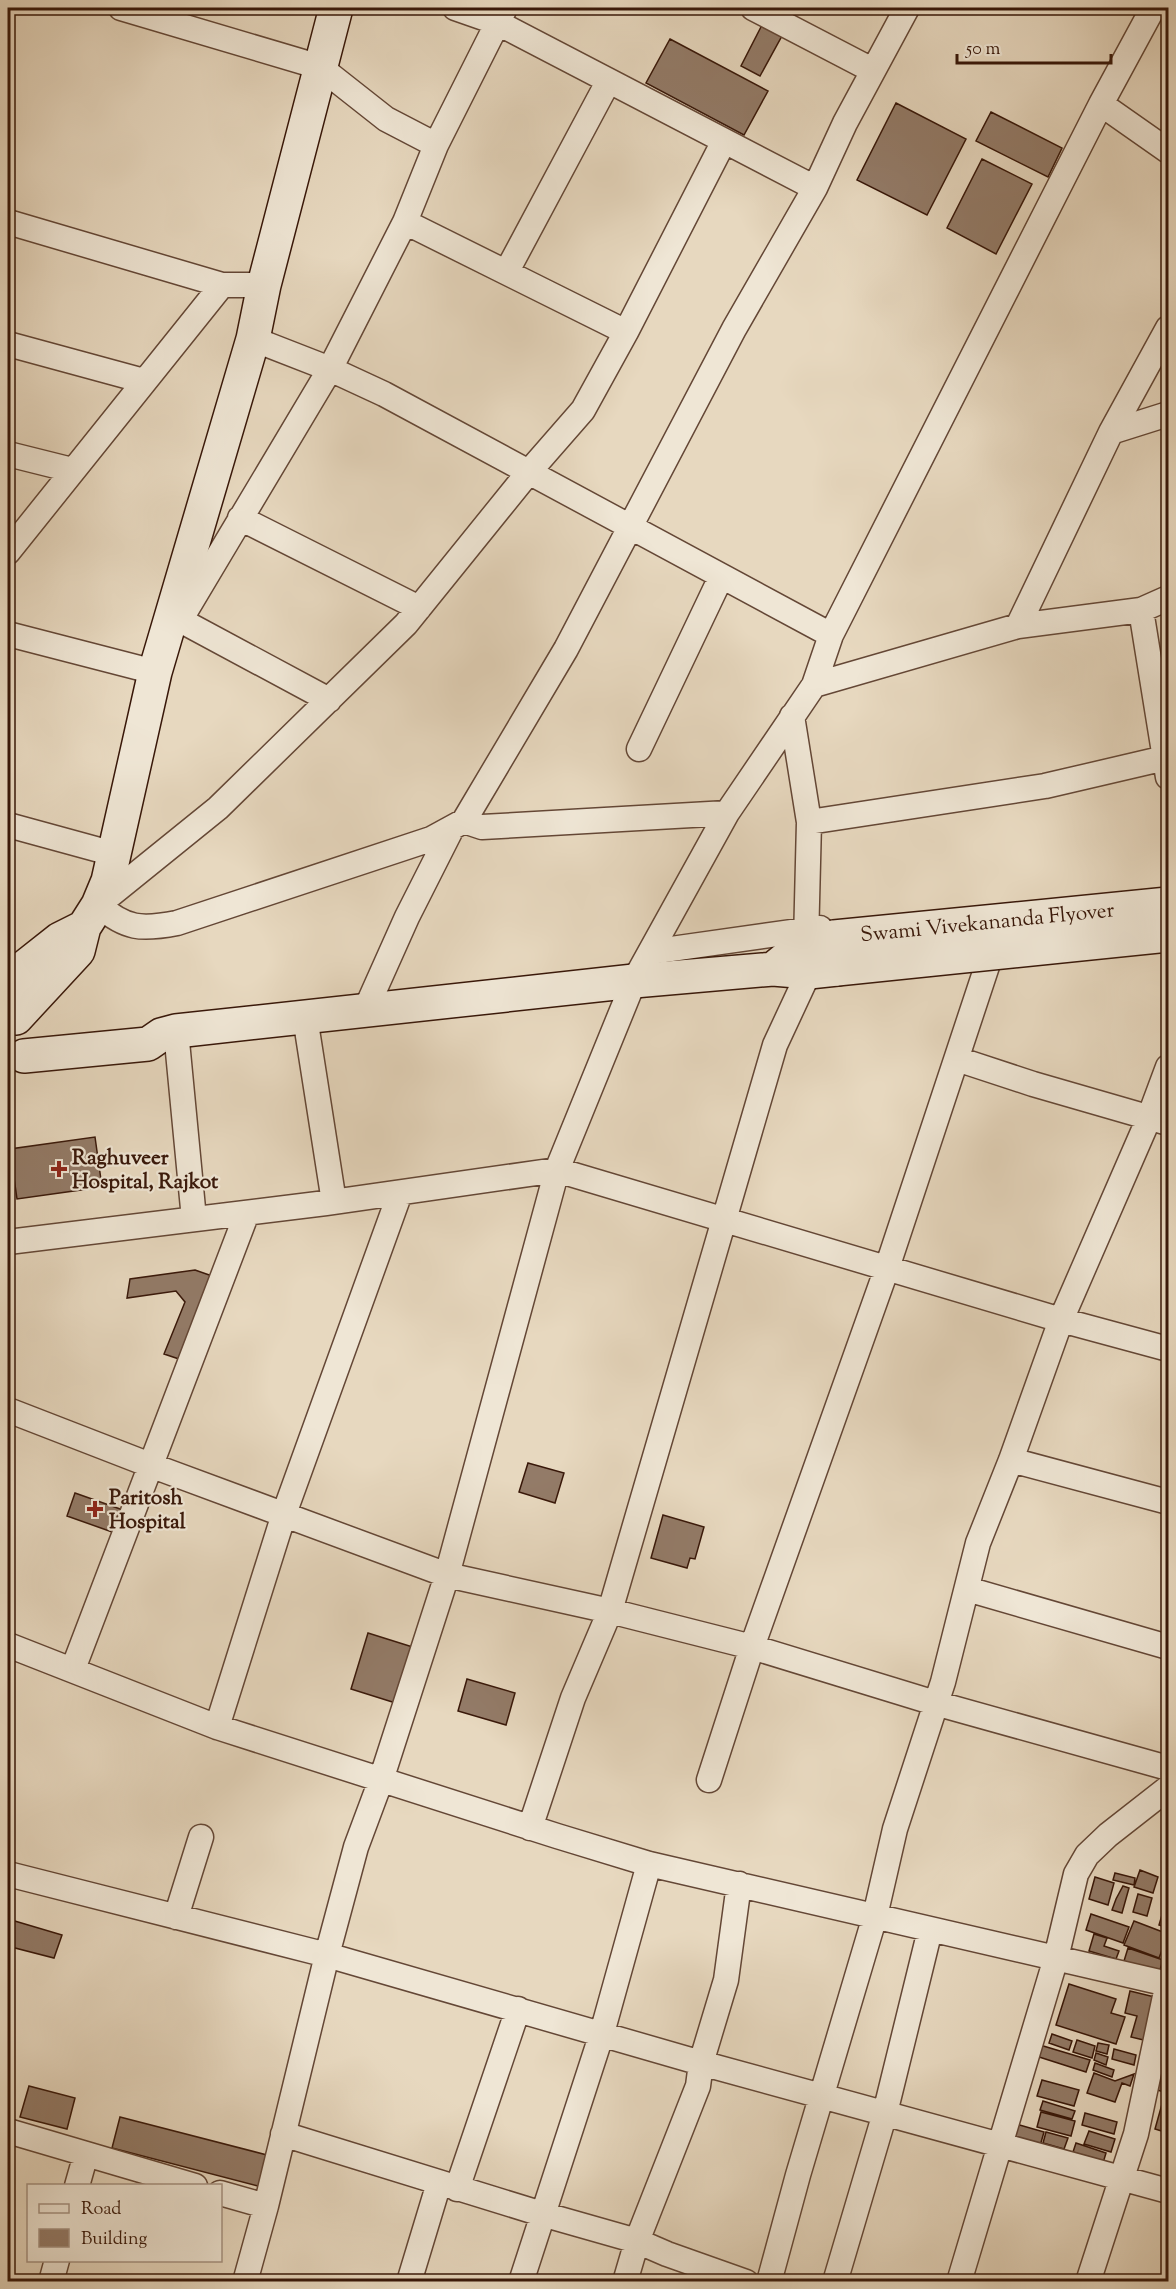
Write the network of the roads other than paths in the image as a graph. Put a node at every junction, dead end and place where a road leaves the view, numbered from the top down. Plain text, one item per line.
1 (121, 8) edge
2 (336, 8) edge
3 (455, 8) edge
4 (753, 8) edge
5 (907, 8) edge
6 (1154, 8) edge
7 (501, 15) edge
8 (320, 67) junction
9 (872, 70) junction
10 (609, 82) junction
11 (1101, 104) junction
12 (724, 141) junction
13 (436, 145) junction
14 (1168, 152) edge
15 (815, 188) junction
16 (8, 222) edge
17 (405, 222) junction
18 (507, 271) junction
19 (222, 285) junction
20 (264, 285) junction
21 (1168, 328) edge
22 (626, 332) junction
23 (253, 339) junction
24 (8, 344) edge
25 (330, 369) junction
26 (144, 381) junction
27 (1168, 414) edge
28 (1111, 432) junction
29 (8, 454) edge
30 (72, 470) junction
31 (528, 472) junction
32 (240, 518) junction
33 (631, 527) junction
34 (8, 552) edge
35 (721, 577) junction
36 (1168, 598) edge
37 (419, 608) junction
38 (1141, 610) junction
39 (180, 620) junction
40 (1018, 626) junction
41 (8, 634) edge
42 (831, 635) junction
43 (157, 663) junction
44 (814, 685) junction
45 (1158, 685) edge
46 (329, 700) junction
47 (792, 716) junction
48 (639, 749) dead end
49 (1167, 767) edge
50 (727, 813) junction
51 (809, 822) junction
52 (458, 824) junction
53 (8, 825) edge
54 (114, 854) junction
55 (1168, 891) edge
56 (1168, 904) edge
57 (1006, 908) junction
58 (91, 916) junction
59 (1168, 935) edge
60 (819, 950) junction
61 (650, 952) junction
62 (8, 980) edge
63 (634, 981) junction
64 (365, 1011) junction
65 (305, 1017) junction
66 (168, 1033) junction
67 (16, 1040) edge
68 (957, 1059) junction
69 (1168, 1067) edge
70 (1159, 1120) edge
71 (557, 1170) junction
72 (400, 1192) junction
73 (334, 1202) junction
74 (248, 1213) junction
75 (194, 1219) junction
76 (724, 1220) junction
77 (8, 1242) edge
78 (886, 1268) junction
79 (1061, 1320) junction
80 (1168, 1349) edge
81 (8, 1410) edge
82 (1011, 1461) junction
83 (150, 1465) junction
84 (1168, 1502) edge
85 (284, 1514) junction
86 (447, 1575) junction
87 (967, 1589) junction
88 (610, 1611) junction
89 (8, 1645) edge
90 (752, 1647) junction
91 (1168, 1647) edge
92 (73, 1669) junction
93 (935, 1703) junction
94 (217, 1727) junction
95 (1168, 1768) edge
96 (381, 1780) junction
97 (709, 1780) dead end
98 (1168, 1788) edge
99 (530, 1828) junction
100 (201, 1837) dead end
101 (649, 1864) junction
102 (8, 1874) edge
103 (739, 1884) junction
104 (875, 1916) junction
105 (176, 1917) junction
106 (930, 1930) junction
107 (327, 1955) junction
108 (1056, 1958) junction
109 (1168, 1983) edge
110 (518, 2008) junction
111 (602, 2033) junction
112 (701, 2063) junction
113 (821, 2096) junction
114 (885, 2113) junction
115 (8, 2131) edge
116 (284, 2134) junction
117 (999, 2145) junction
118 (86, 2154) junction
119 (1123, 2177) junction
120 (78, 2184) edge
121 (188, 2184) edge
122 (448, 2186) junction
123 (1168, 2191) edge
124 (222, 2194) edge
125 (266, 2206) junction
126 (542, 2214) junction
127 (637, 2241) junction
128 (56, 2262) edge
129 (51, 2282) edge
130 (245, 2282) edge
131 (409, 2282) edge
132 (521, 2282) edge
133 (625, 2282) edge
134 (747, 2282) edge
135 (769, 2282) edge
136 (835, 2282) edge
137 (959, 2282) edge
138 (1088, 2282) edge

1 - 8 street
2 - 8 main road
3 - 7 street
4 - 9 street
5 - 9 street
6 - 11 street
7 - 10 street
7 - 13 street
8 - 13 street
8 - 20 main road
9 - 15 street
10 - 12 street
10 - 18 street
11 - 14 street
11 - 42 street
12 - 15 street
12 - 22 street
13 - 17 street
15 - 33 street
16 - 19 street
17 - 18 street
17 - 25 street
18 - 22 street
19 - 20 street
19 - 26 street
20 - 23 main road
21 - 28 street
22 - 31 street
23 - 25 street
23 - 43 main road
24 - 26 street
25 - 31 street
25 - 32 street
26 - 30 street
27 - 28 street
28 - 40 street
29 - 30 street
30 - 34 street
31 - 33 street
31 - 37 street
32 - 37 street
32 - 39 street
33 - 35 street
33 - 52 street
35 - 42 street
35 - 48 street
36 - 38 street
37 - 46 street
38 - 40 street
38 - 45 street
39 - 43 street
39 - 46 street
40 - 44 street
41 - 43 street
42 - 44 street
43 - 54 main road
44 - 47 street
45 - 49 street
46 - 58 street
47 - 50 street
47 - 51 street
49 - 51 street
50 - 52 street
50 - 61 street
51 - 60 street
52 - 58 street
52 - 64 street
53 - 54 street
54 - 58 main road
55 - 57 street
56 - 60 main road, Swami Vivekananda Flyover, bridge
57 - 60 street
57 - 68 street
58 - 62 main road
58 - 67 main road
59 - 60 main road, Swami Vivekananda Flyover, bridge
60 - 61 street
60 - 63 main road
60 - 76 street
61 - 63 street
63 - 64 main road
63 - 71 street
64 - 65 main road
65 - 66 main road
65 - 73 street
66 - 67 main road
66 - 75 street
68 - 70 street
68 - 78 street
69 - 70 street
70 - 79 street
71 - 72 street
71 - 76 street
71 - 86 street
72 - 73 street
72 - 85 street
73 - 74 street
74 - 75 street
74 - 83 street
75 - 77 street
76 - 78 street
76 - 88 street
78 - 79 street
78 - 90 street
79 - 80 street
79 - 82 street
81 - 83 street
82 - 84 street
82 - 87 street
83 - 85 street
83 - 92 street
85 - 86 street
85 - 94 street
86 - 88 street
86 - 96 street
87 - 91 street
87 - 93 street
88 - 90 street
88 - 99 street
89 - 92 street
90 - 93 street
90 - 97 street
92 - 94 street
93 - 95 street
93 - 104 street
94 - 96 street
96 - 99 street
96 - 107 street
98 - 108 street
99 - 101 street
100 - 105 street
101 - 103 street
101 - 111 street
102 - 105 street
103 - 104 street
103 - 112 street
104 - 106 street
104 - 113 street
105 - 107 street
106 - 108 street
106 - 114 street
107 - 110 street
107 - 116 street
108 - 109 street
108 - 117 street
109 - 119 street
110 - 111 street
110 - 122 street
111 - 112 street
111 - 126 street
112 - 113 street
112 - 127 street
113 - 114 street
113 - 135 street
114 - 117 street
114 - 136 street
115 - 118 street
116 - 122 street
116 - 125 street
117 - 119 street
117 - 137 street
118 - 120 street
118 - 121 street
119 - 123 street
119 - 138 street
122 - 126 street
122 - 131 street
124 - 125 street
125 - 130 street
126 - 127 street
126 - 132 street
127 - 133 street
127 - 134 street
128 - 129 street

